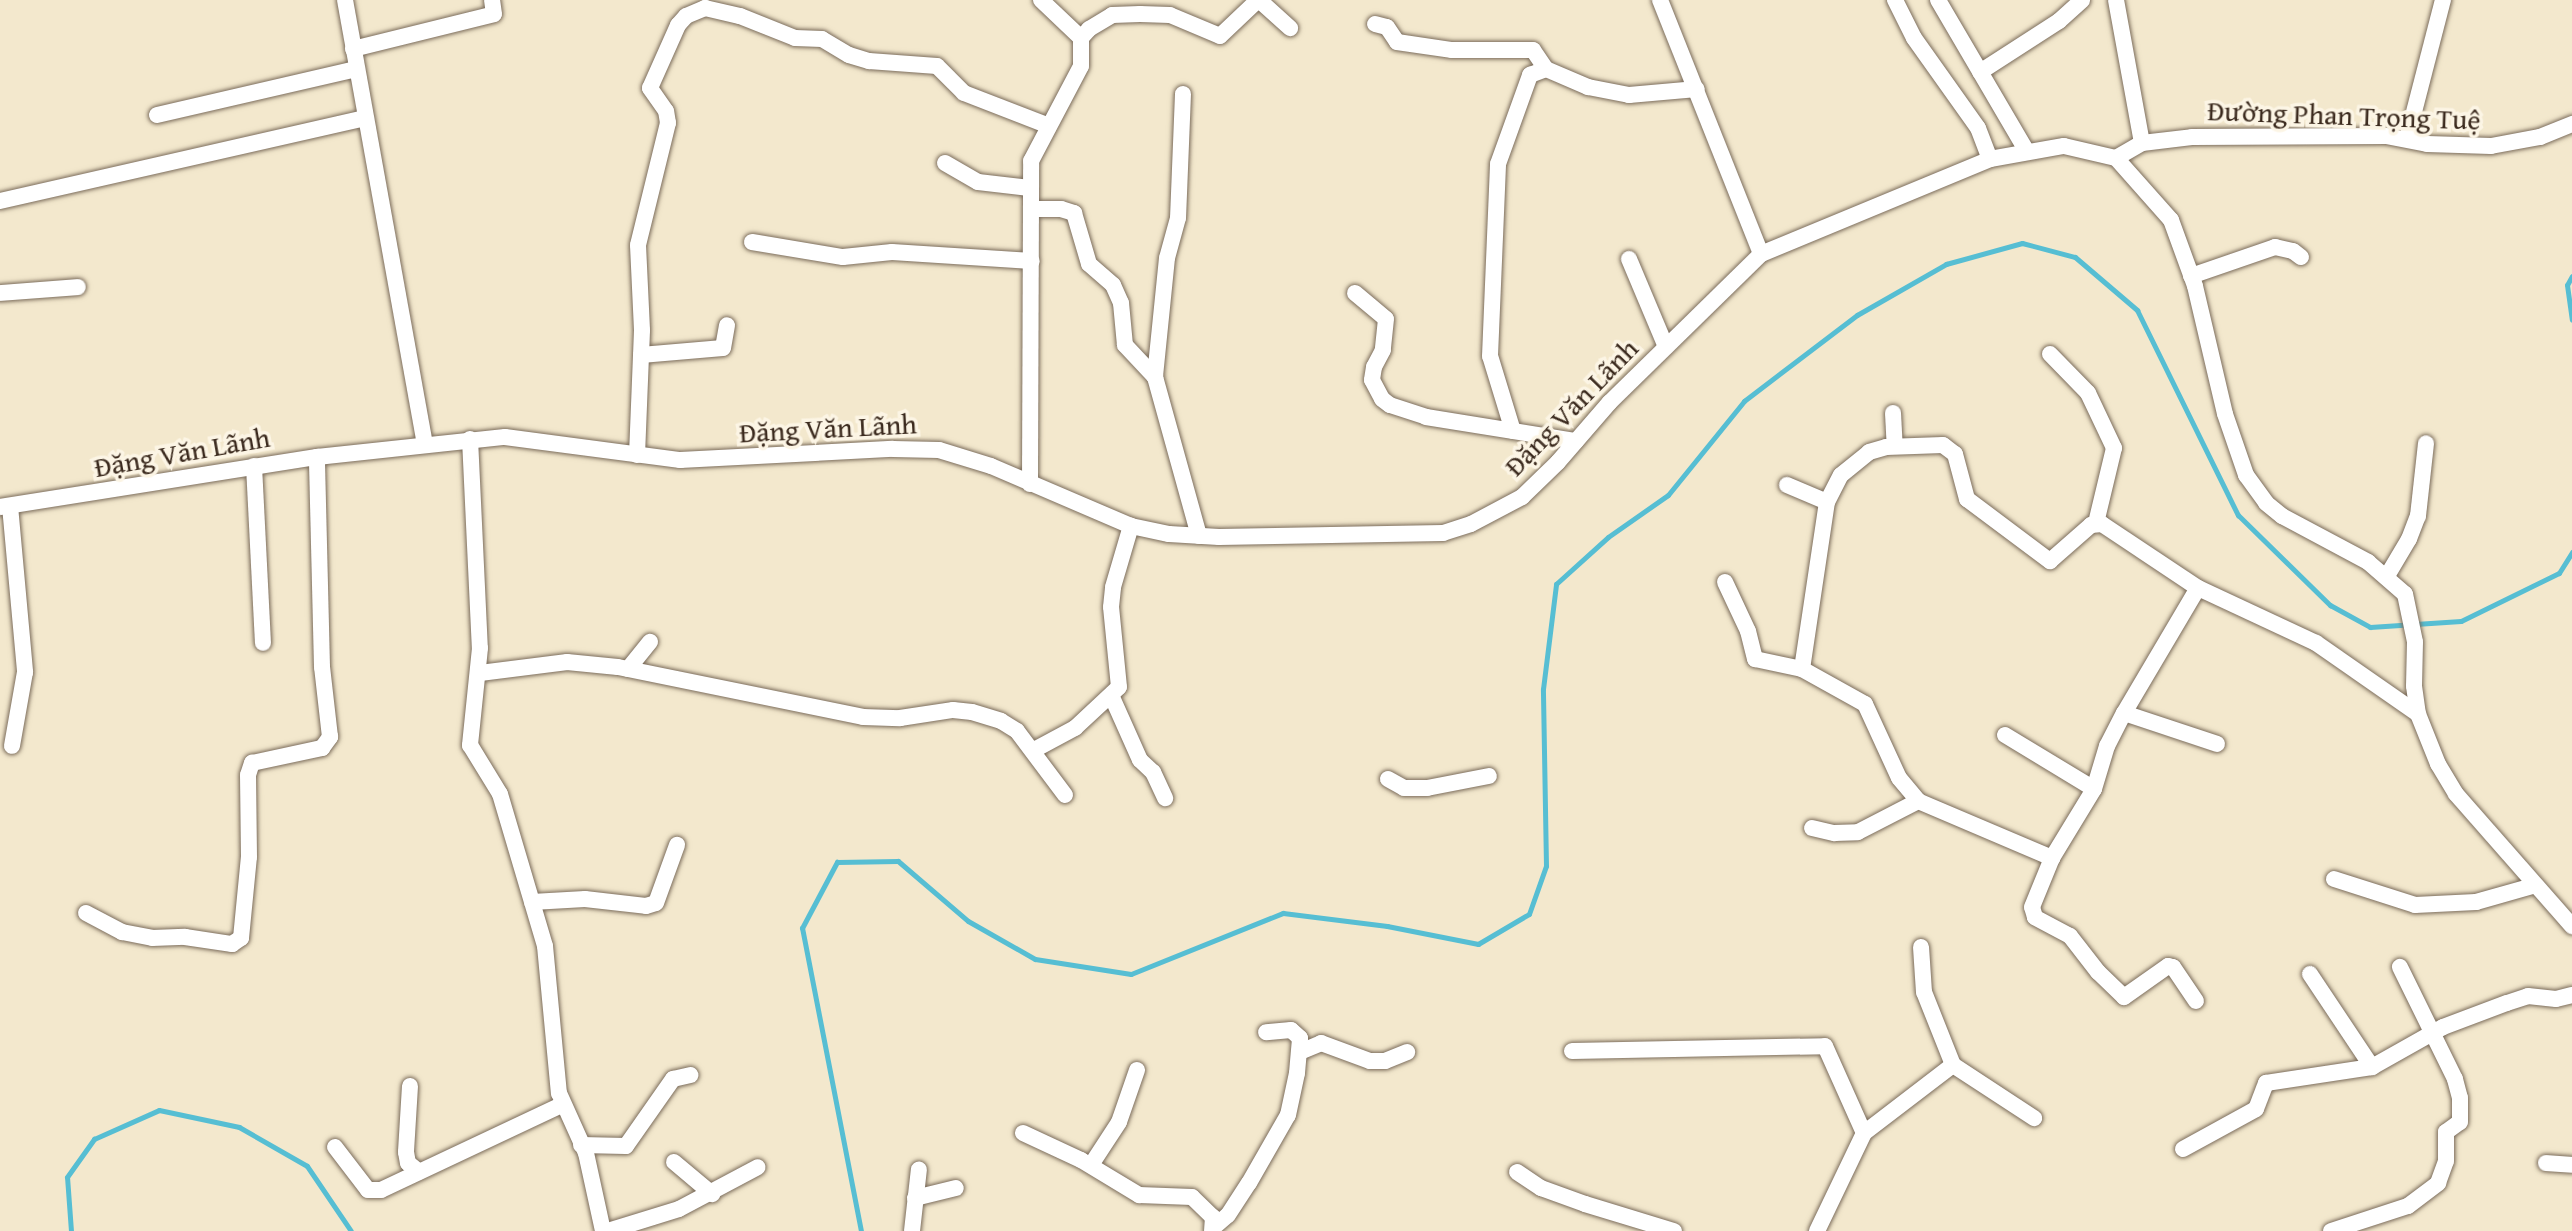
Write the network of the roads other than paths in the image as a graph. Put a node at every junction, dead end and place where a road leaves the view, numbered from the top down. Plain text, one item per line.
1 (345, 0) edge
2 (492, 0) edge
3 (1041, 0) edge
4 (1259, 0) edge
5 (1660, 0) edge
6 (1895, 0) edge
7 (1938, 0) edge
8 (2082, 0) edge
9 (2116, 0) edge
10 (2443, 0) edge
11 (1375, 24) dead end
12 (1290, 28) dead end
13 (1081, 38) junction
14 (353, 49) junction
15 (357, 69) junction
16 (1546, 69) junction
17 (1980, 72) junction
18 (1697, 89) junction
19 (1183, 94) dead end
20 (157, 115) dead end
21 (366, 118) junction
22 (2572, 124) edge
23 (1049, 126) junction
24 (2407, 139) junction
25 (2142, 143) junction
26 (2026, 150) junction
27 (2116, 158) junction
28 (1990, 159) junction
29 (945, 163) dead end
30 (1030, 188) junction
31 (0, 201) edge
32 (1031, 209) junction
33 (752, 242) dead end
34 (1761, 254) junction
35 (2301, 257) dead end
36 (1629, 259) dead end
37 (1032, 261) junction
38 (2191, 276) junction
39 (78, 287) dead end
40 (0, 293) edge
41 (1355, 293) dead end
42 (727, 325) dead end
43 (1666, 347) junction
44 (2050, 354) dead end
45 (641, 355) junction
46 (1155, 377) junction
47 (1893, 413) dead end
48 (1513, 431) junction
49 (470, 439) junction
50 (1576, 441) junction
51 (425, 443) junction
52 (2426, 443) dead end
53 (1895, 446) junction
54 (637, 455) junction
55 (317, 457) junction
56 (254, 466) junction
57 (1030, 484) junction
58 (1787, 485) dead end
59 (1827, 502) junction
60 (5, 506) edge
61 (2096, 523) junction
62 (1131, 526) junction
63 (1199, 536) junction
64 (2387, 576) junction
65 (1725, 582) dead end
66 (2198, 588) junction
67 (650, 642) dead end
68 (263, 643) dead end
69 (628, 669) junction
70 (1802, 669) junction
71 (480, 673) junction
72 (1111, 695) junction
73 (2124, 713) junction
74 (2418, 714) junction
75 (2005, 735) dead end
76 (2217, 744) dead end
77 (12, 746) dead end
78 (1034, 750) junction
79 (1489, 776) dead end
80 (1388, 779) dead end
81 (2094, 789) junction
82 (1065, 795) dead end
83 (1165, 798) dead end
84 (1918, 801) junction
85 (1812, 828) dead end
86 (677, 845) dead end
87 (2052, 858) junction
88 (2334, 879) dead end
89 (2536, 885) junction
90 (532, 902) junction
91 (86, 913) dead end
92 (2568, 915) edge
93 (1921, 947) dead end
94 (2400, 967) dead end
95 (2310, 974) dead end
96 (2572, 995) edge
97 (2196, 1001) dead end
98 (1266, 1032) dead end
99 (2432, 1033) junction
100 (1572, 1051) dead end
101 (1300, 1052) junction
102 (1407, 1052) dead end
103 (1953, 1065) junction
104 (2372, 1067) junction
105 (1137, 1070) dead end
106 (691, 1075) dead end
107 (410, 1086) dead end
108 (562, 1105) junction
109 (2034, 1118) dead end
110 (1023, 1133) dead end
111 (1864, 1133) junction
112 (581, 1145) junction
113 (335, 1147) dead end
114 (2183, 1149) dead end
115 (674, 1162) dead end
116 (2546, 1163) dead end
117 (1091, 1165) junction
118 (2572, 1165) edge
119 (758, 1167) dead end
120 (919, 1169) dead end
121 (419, 1172) junction
122 (1517, 1172) dead end
123 (956, 1188) dead end
124 (712, 1194) junction
125 (915, 1198) junction
126 (1213, 1229) edge
127 (606, 1231) edge
128 (912, 1231) edge
129 (1674, 1231) edge
130 (1817, 1231) edge
131 (2331, 1231) edge

1 - 14 street
2 - 14 street
3 - 13 street
4 - 12 street
4 - 13 street
5 - 18 street
6 - 28 street
7 - 17 street
8 - 17 street
9 - 25 street
10 - 24 street
11 - 16 street
13 - 23 street
14 - 15 street
15 - 20 street
15 - 21 street
16 - 18 street
16 - 48 street
17 - 26 street
18 - 34 street
19 - 46 street
21 - 31 street
21 - 51 street
22 - 24 street, Đường Phan Trọng Tuệ
23 - 30 street
23 - 45 street
24 - 25 street, Đường Phan Trọng Tuệ
25 - 27 street, Đường Phan Trọng Tuệ
26 - 27 street, Đặng Văn Lãnh
26 - 28 street, Đặng Văn Lãnh
27 - 38 street
28 - 34 street, Đặng Văn Lãnh
29 - 30 street
30 - 32 street
32 - 37 street
32 - 46 street
33 - 37 street
34 - 43 street, Đặng Văn Lãnh
35 - 38 street
36 - 43 street
37 - 57 street
38 - 64 street
39 - 40 street
41 - 48 street
42 - 45 street
43 - 50 street, Đặng Văn Lãnh
44 - 61 street
45 - 54 street
46 - 63 street
47 - 53 street
48 - 50 street
49 - 51 street, Đặng Văn Lãnh
49 - 54 street, Đặng Văn Lãnh
49 - 71 street
50 - 63 street, Đặng Văn Lãnh
51 - 55 street, Đặng Văn Lãnh
52 - 64 street
53 - 59 street
53 - 61 street
54 - 57 street, Đặng Văn Lãnh
55 - 56 street, Đặng Văn Lãnh
55 - 91 street
56 - 60 street, Đặng Văn Lãnh
56 - 68 street
57 - 62 street, Đặng Văn Lãnh
58 - 59 street
59 - 70 street
60 - 77 street
61 - 66 street
62 - 63 street, Đặng Văn Lãnh
62 - 72 street
64 - 74 street
65 - 70 street
66 - 73 street
66 - 74 street
67 - 69 street
69 - 71 street
69 - 78 street
70 - 84 street
71 - 90 street
72 - 78 street
72 - 83 street
73 - 76 street
73 - 81 street
74 - 89 street
75 - 81 street
78 - 82 street
79 - 80 street
81 - 87 street
84 - 85 street
84 - 87 street
86 - 90 street
87 - 97 street
88 - 89 street
89 - 92 street
90 - 108 street
93 - 103 street
94 - 99 street
95 - 104 street
96 - 99 street
98 - 101 street
99 - 104 street
99 - 131 street
100 - 111 street
101 - 102 street
101 - 126 street
103 - 109 street
103 - 111 street
104 - 114 street
105 - 117 street
106 - 112 street
107 - 121 street
108 - 112 street
108 - 121 street
110 - 117 street
111 - 130 street
112 - 127 street
113 - 121 street
115 - 124 street
116 - 118 street
117 - 126 street
119 - 124 street
120 - 125 street
122 - 129 street
123 - 125 street
124 - 127 street
125 - 128 street

